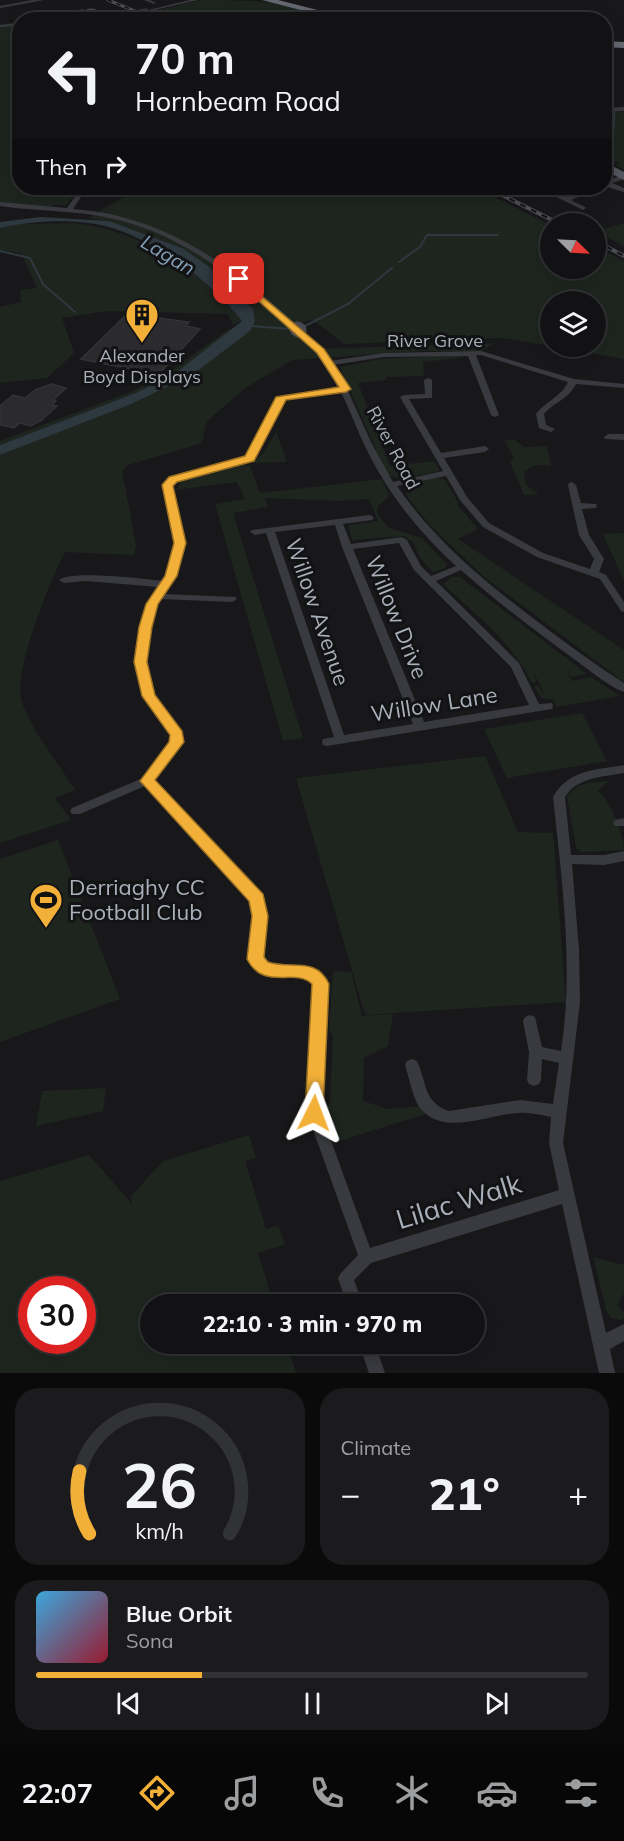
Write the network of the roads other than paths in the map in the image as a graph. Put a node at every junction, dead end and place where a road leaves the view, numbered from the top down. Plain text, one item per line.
1 (19, 0) edge
2 (42, 0) edge
3 (146, 0) edge
4 (196, 0) edge
5 (266, 0) edge
6 (28, 1) edge
7 (78, 2) dead end
8 (154, 3) dead end
9 (1, 7) edge
10 (83, 10) junction
11 (322, 11) joint
12 (72, 12) edge
13 (86, 12) edge
14 (140, 12) edge
15 (325, 12) edge
16 (79, 195) edge
17 (555, 195) edge
18 (578, 195) edge
19 (565, 200) junction
20 (0, 204) edge
21 (583, 208) dead end
22 (68, 211) junction
23 (471, 353) junction
24 (330, 363) junction
25 (428, 380) dead end
26 (573, 381) junction
27 (624, 387) edge
28 (346, 389) junction
29 (495, 415) dead end
30 (551, 429) dead end
31 (606, 437) dead end
32 (624, 437) edge
33 (485, 449) dead end
34 (438, 456) junction
35 (448, 473) junction
36 (391, 485) junction
37 (572, 485) dead end
38 (576, 506) junction
39 (593, 506) dead end
40 (369, 518) dead end
41 (338, 522) junction
42 (270, 531) junction
43 (255, 532) dead end
44 (347, 547) junction
45 (461, 567) junction
46 (594, 572) junction
47 (64, 580) dead end
48 (431, 580) junction
49 (165, 584) junction
50 (157, 596) junction
51 (232, 599) dead end
52 (624, 609) edge
53 (624, 688) edge
54 (548, 706) dead end
55 (536, 708) junction
56 (420, 727) junction
57 (340, 739) junction
58 (327, 742) dead end
59 (624, 769) edge
60 (147, 781) junction
61 (76, 811) dead end
62 (624, 856) edge
63 (566, 859) junction
64 (530, 1021) dead end
65 (536, 1052) junction
66 (565, 1058) junction
67 (412, 1065) dead end
68 (534, 1080) dead end
69 (557, 1111) junction
70 (567, 1195) junction
71 (366, 1257) junction
72 (351, 1294) edge
73 (624, 1332) edge
74 (600, 1345) junction
75 (370, 1354) edge
76 (377, 1373) edge
77 (606, 1373) edge

1 - 9 street
2 - 6 street
3 - 8 street
4 - 14 street, bridge
5 - 11 highway
6 - 9 street
7 - 10 street
10 - 12 street
10 - 13 street
11 - 15 highway
16 - 22 street
17 - 19 street
18 - 19 street
19 - 21 street
20 - 22 street, River Road
22 - 24 street, River Road
23 - 24 street, River Grove
23 - 26 street, River Grove
23 - 29 street
24 - 28 street, River Road
25 - 34 street
26 - 27 street, River Grove
26 - 30 street
28 - 36 street, River Road
28 - 49 street
31 - 32 street
33 - 34 street
34 - 35 street
35 - 36 street
35 - 46 street
36 - 45 street, River Road
37 - 38 street
38 - 39 street
38 - 46 street
40 - 41 street
41 - 42 street
41 - 44 street, Willow Drive
42 - 43 street
42 - 57 street, Willow Avenue
44 - 48 street
44 - 56 street, Willow Drive
45 - 48 street
45 - 53 street, River Road
46 - 52 street
47 - 49 street
48 - 55 street
49 - 50 street
50 - 51 street
50 - 60 street
54 - 55 street, Willow Lane
55 - 56 street, Willow Lane
56 - 57 street, Willow Lane
57 - 58 street, Willow Lane
59 - 63 street
60 - 61 street
60 - 71 street
62 - 63 street
63 - 66 street
64 - 65 street
65 - 66 street
65 - 68 street
66 - 69 street
67 - 69 street
69 - 70 street
70 - 71 street, Lilac Walk
70 - 74 street
71 - 72 street
73 - 74 street
74 - 77 street
75 - 76 street

